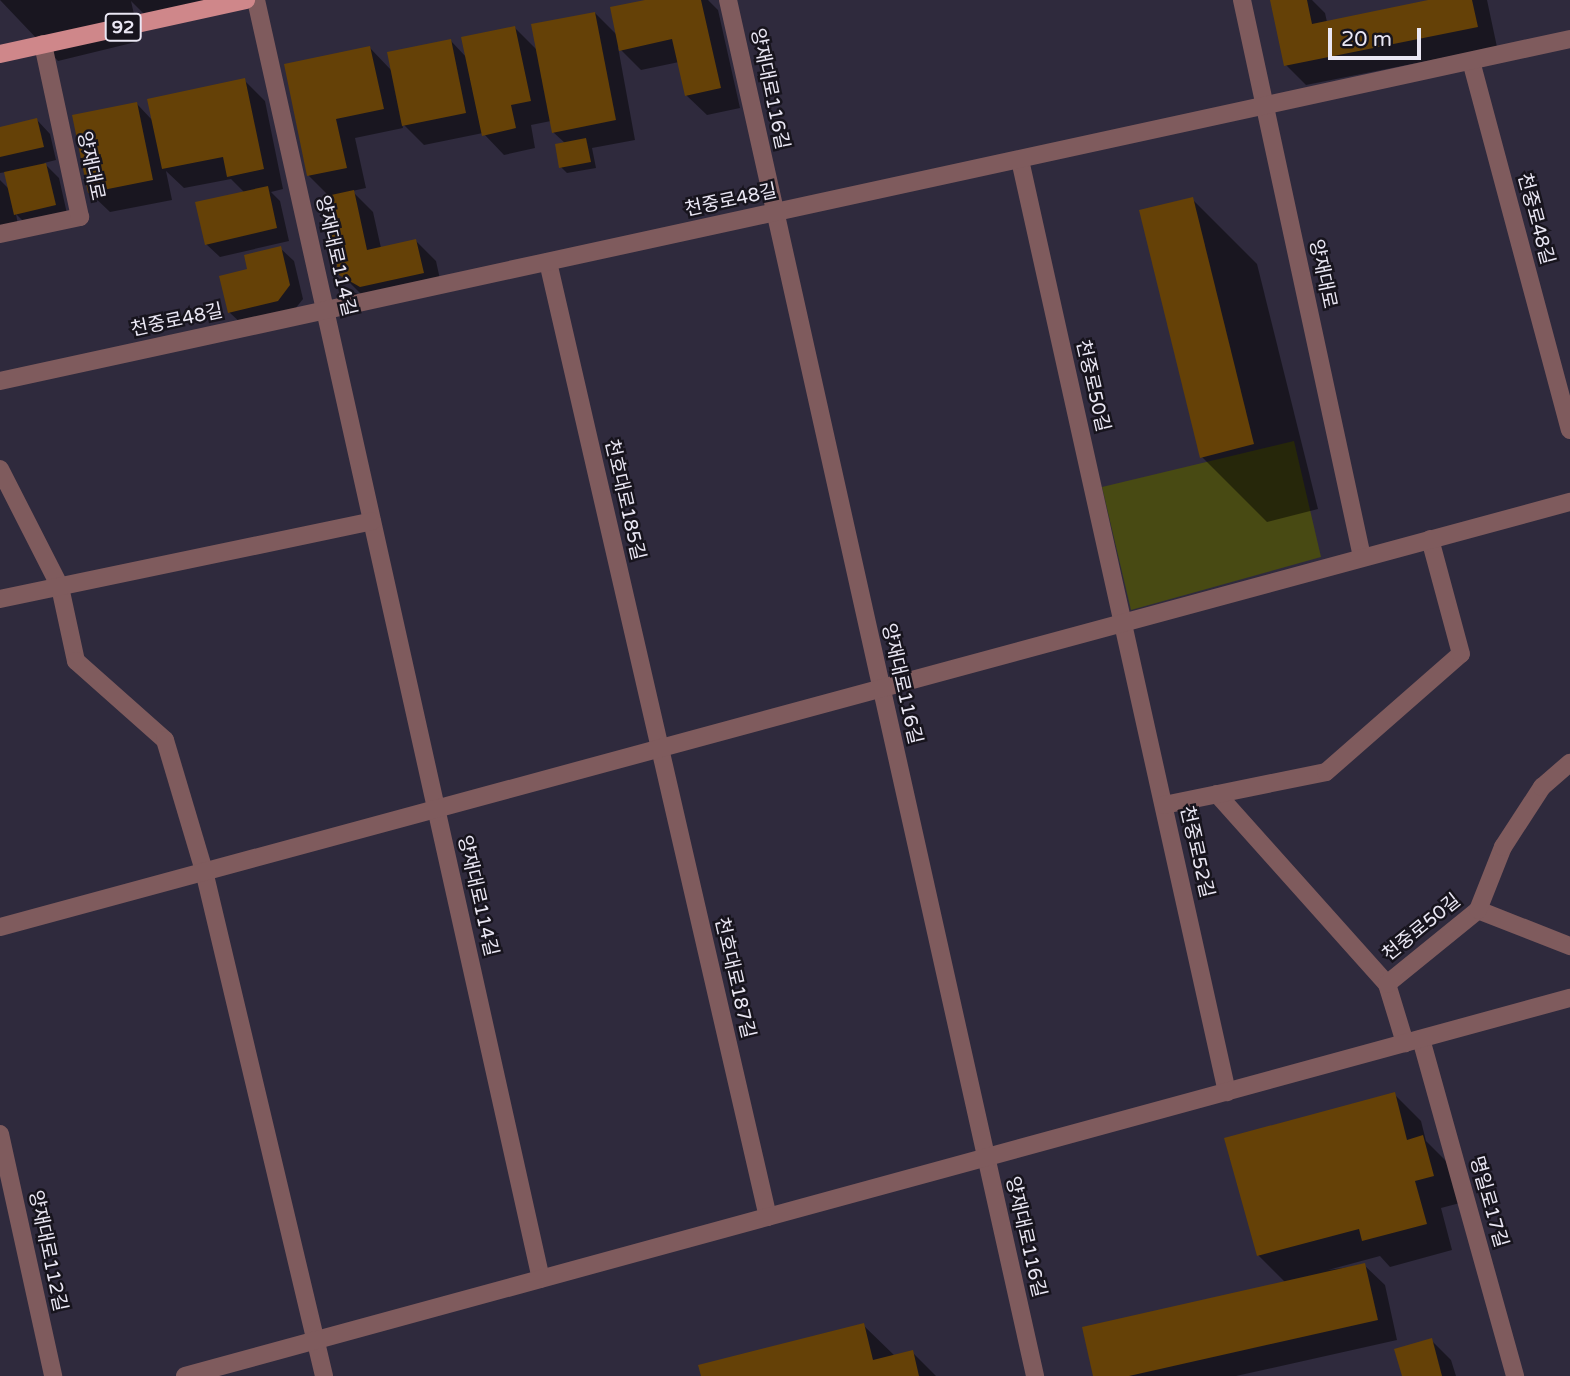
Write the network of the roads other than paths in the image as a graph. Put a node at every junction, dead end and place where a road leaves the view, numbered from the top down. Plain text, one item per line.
1 (246, 0) edge
2 (256, 0) edge
3 (728, 0) edge
4 (1242, 0) edge
5 (1570, 39) edge
6 (43, 44) junction
7 (0, 54) edge
8 (1471, 61) junction
9 (1265, 106) junction
10 (1020, 160) junction
11 (775, 214) junction
12 (0, 234) edge
13 (548, 262) junction
14 (325, 310) junction
15 (0, 382) edge
16 (1570, 430) edge
17 (0, 468) edge
18 (1570, 502) edge
19 (372, 521) junction
20 (1430, 539) junction
21 (1362, 557) junction
22 (60, 587) junction
23 (0, 599) edge
24 (1122, 622) junction
25 (881, 687) junction
26 (660, 747) junction
27 (1570, 763) edge
28 (1217, 794) junction
29 (1164, 805) junction
30 (436, 808) junction
31 (204, 872) junction
32 (1478, 911) junction
33 (0, 927) edge
34 (1570, 946) edge
35 (1387, 984) junction
36 (1570, 998) edge
37 (1413, 1041) junction
38 (1227, 1092) junction
39 (0, 1134) edge
40 (985, 1158) junction
41 (768, 1217) junction
42 (541, 1279) junction
43 (316, 1340) junction
44 (53, 1376) edge
45 (185, 1376) edge
46 (324, 1376) edge
47 (1035, 1376) edge
48 (1515, 1376) edge

1 - 6 main road, 92
2 - 14 street, 양재대로114길
3 - 11 street, 양재대로116길
4 - 9 street, 양재대로
5 - 8 street, 천중로48길
6 - 7 main road, 92
6 - 12 street, 양재대로
8 - 9 street, 천중로48길
8 - 16 street, 천중로48길
9 - 10 street, 천중로48길
9 - 21 street, 양재대로
10 - 11 street, 천중로48길
10 - 24 street, 천중로50길
11 - 13 street, 천중로48길
11 - 25 street, 양재대로116길
13 - 14 street, 천중로48길
13 - 26 street, 천호대로185길
14 - 15 street, 천중로48길
14 - 19 street, 양재대로114길
17 - 22 street
18 - 20 street
19 - 22 street
19 - 30 street, 양재대로114길
20 - 21 street
20 - 28 street
21 - 24 street
22 - 23 street
22 - 31 street
24 - 25 street
24 - 29 street, 천중로52길
25 - 26 street
25 - 40 street, 양재대로116길
26 - 30 street
26 - 41 street, 천호대로187길
27 - 32 street, 천중로50길
28 - 29 street
28 - 35 street, 천중로52길
29 - 38 street, 천중로52길
30 - 31 street
30 - 42 street, 양재대로114길
31 - 33 street
31 - 43 street
32 - 34 street
32 - 35 street, 천중로50길
35 - 37 street, 천중로52길
36 - 37 street
37 - 38 street
37 - 48 street, 명일로17길
38 - 40 street
39 - 44 street, 양재대로112길
40 - 41 street
40 - 47 street, 양재대로116길
41 - 42 street
42 - 43 street
43 - 45 street
43 - 46 street

